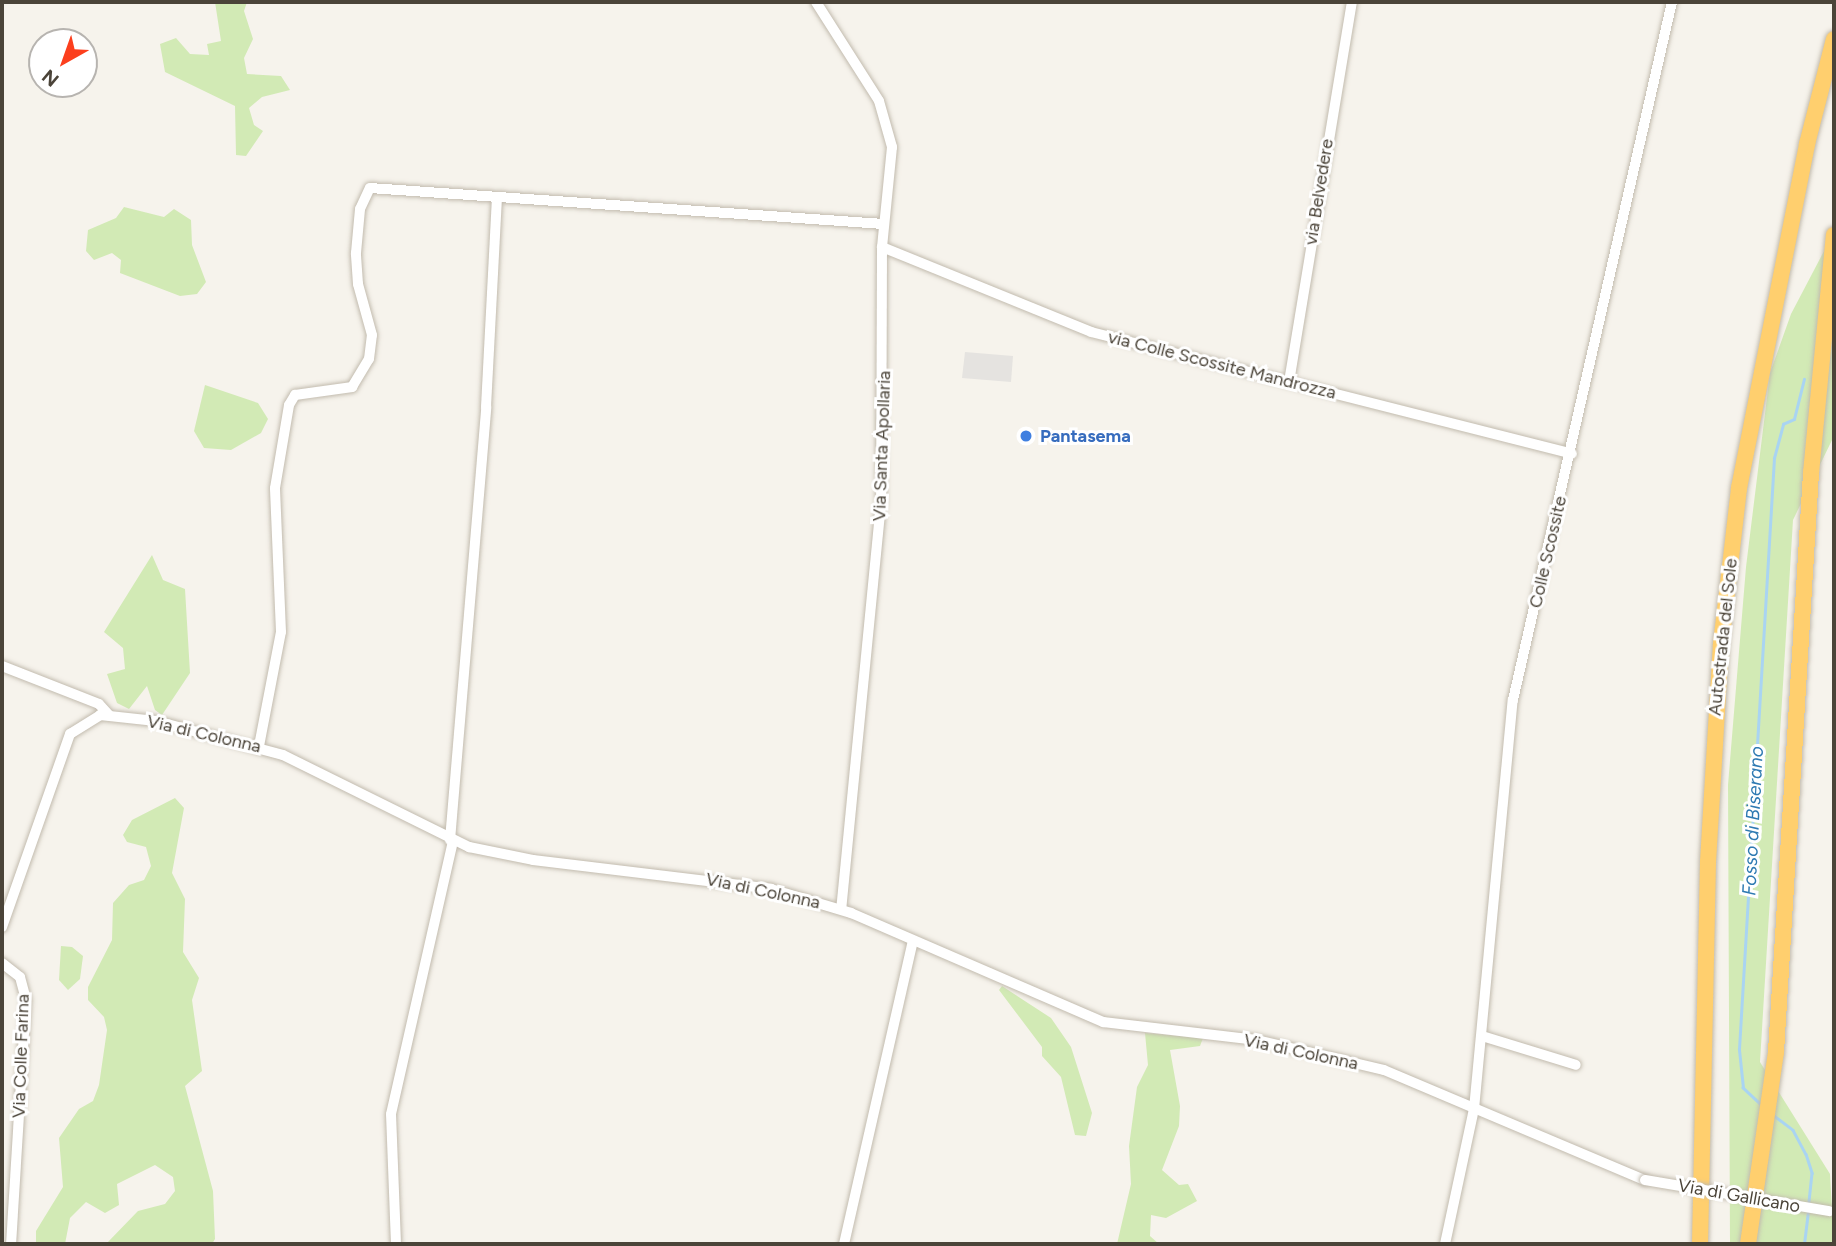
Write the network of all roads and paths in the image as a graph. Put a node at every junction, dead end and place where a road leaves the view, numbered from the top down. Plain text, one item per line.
1 (816, 2) edge
2 (1352, 2) edge
3 (1672, 2) edge
4 (1834, 39) edge
5 (497, 197) junction
6 (883, 224) junction
7 (1834, 235) edge
8 (882, 247) junction
9 (1289, 382) junction
10 (1572, 454) junction
11 (2, 666) edge
12 (109, 715) junction
13 (258, 746) junction
14 (451, 841) junction
15 (841, 909) junction
16 (2, 927) edge
17 (913, 940) junction
18 (2, 963) edge
19 (1482, 1036) junction
20 (1576, 1065) dead end
21 (1474, 1109) junction
22 (1645, 1180) joint
23 (1831, 1212) edge
24 (11, 1244) edge
25 (396, 1244) edge
26 (844, 1244) edge
27 (1445, 1244) edge
28 (1700, 1244) edge
29 (1748, 1244) edge

1 - 6 street, Via Santa Apollaria
2 - 9 street, via Belvedere
3 - 10 street, Colle Scossite
4 - 28 highway, Autostrada del Sole
5 - 6 street
5 - 13 street
5 - 14 street
6 - 8 street, Via Santa Apollaria
7 - 29 highway
8 - 9 street, via Colle Scossite Mandrozza
8 - 15 street, Via Santa Apollaria
9 - 10 street, via Colle Scossite Mandrozza
10 - 19 street, Colle Scossite
11 - 12 street
12 - 13 street, Via di Colonna
12 - 16 street
13 - 14 street, Via di Colonna
14 - 15 street, Via di Colonna
14 - 25 street
15 - 17 street, Via di Colonna
17 - 21 street, Via di Colonna
17 - 26 street
18 - 24 street, Via Colle Farina
19 - 20 street
19 - 21 street, Colle Scossite
21 - 22 street, Via di Colonna
21 - 27 street, Colle Scossite
22 - 23 street, Via di Gallicano, bridge

